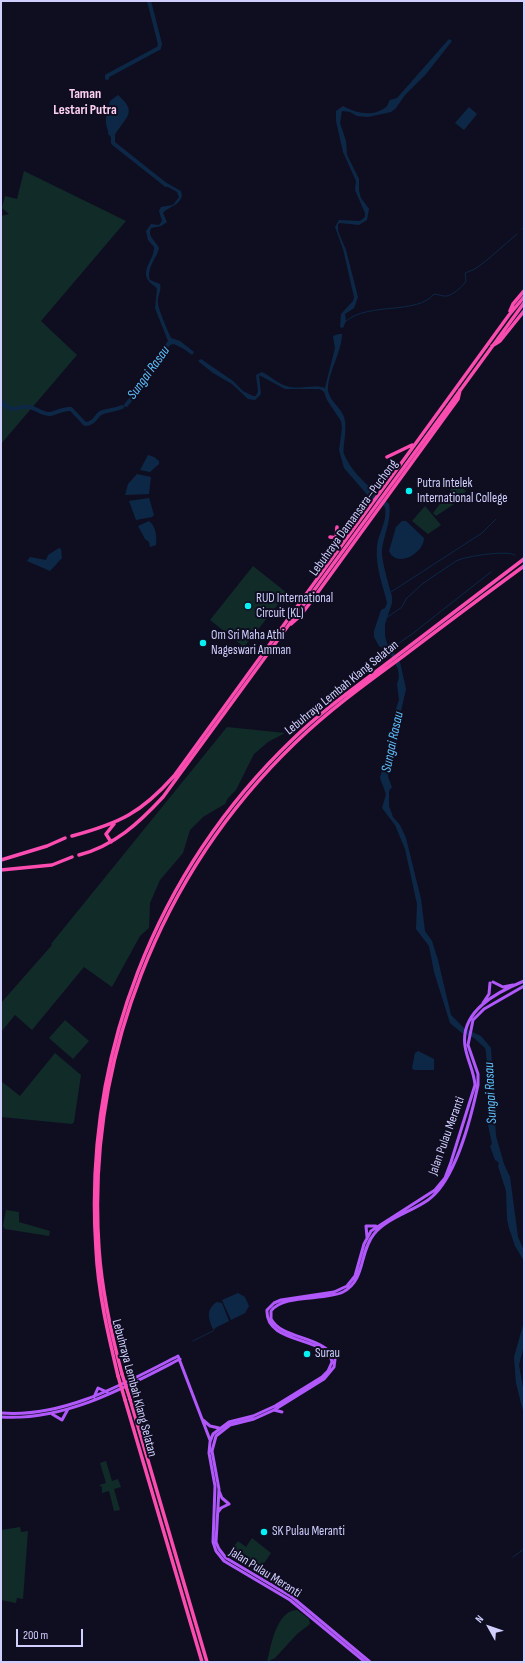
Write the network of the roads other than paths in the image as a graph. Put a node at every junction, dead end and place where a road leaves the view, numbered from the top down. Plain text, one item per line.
1 (524, 291) edge
2 (524, 297) edge
3 (524, 303) edge
4 (524, 311) edge
5 (508, 315) junction
6 (491, 346) junction
7 (416, 442) junction
8 (387, 457) dead end
9 (386, 494) junction
10 (337, 527) dead end
11 (330, 537) dead end
12 (337, 538) junction
13 (335, 554) junction
14 (524, 559) edge
15 (524, 566) edge
16 (289, 625) junction
17 (404, 653) junction
18 (294, 741) junction
19 (118, 820) junction
20 (72, 836) dead end
21 (65, 838) dead end
22 (112, 842) junction
23 (79, 855) dead end
24 (72, 857) dead end
25 (1, 860) edge
26 (1, 870) edge
27 (522, 982) edge
28 (524, 986) edge
29 (482, 1004) junction
30 (470, 1024) junction
31 (466, 1040) junction
32 (379, 1225) junction
33 (366, 1238) junction
34 (179, 1358) junction
35 (167, 1366) junction
36 (184, 1370) junction
37 (120, 1375) junction
38 (108, 1392) junction
39 (93, 1397) junction
40 (287, 1402) junction
41 (68, 1409) junction
42 (274, 1410) junction
43 (1, 1413) edge
44 (50, 1413) junction
45 (1, 1417) edge
46 (202, 1419) junction
47 (219, 1428) junction
48 (210, 1442) junction
49 (218, 1490) junction
50 (217, 1514) junction
51 (202, 1662) edge
52 (207, 1662) edge
53 (365, 1662) edge
54 (370, 1662) edge

1 - 5 highway
2 - 5 highway, Lebuhraya Damansara–Puchong
3 - 6 highway
4 - 6 highway
5 - 7 highway, Lebuhraya Damansara–Puchong
6 - 9 highway
7 - 8 highway
7 - 13 highway, Lebuhraya Damansara–Puchong
9 - 16 highway, Lebuhraya Damansara–Puchong
9 - 16 highway
10 - 12 highway
11 - 12 highway
12 - 13 highway
13 - 19 highway, Lebuhraya Damansara–Puchong
14 - 17 highway, Lebuhraya Lembah Klang Selatan
15 - 17 highway, Lebuhraya Lembah Klang Selatan
16 - 22 highway, Lebuhraya Damansara–Puchong
17 - 18 highway, Lebuhraya Lembah Klang Selatan
17 - 18 highway, Lebuhraya Lembah Klang Selatan
18 - 37 highway, Lebuhraya Lembah Klang Selatan
19 - 20 highway, Lebuhraya Damansara–Puchong
19 - 22 highway
21 - 25 highway
22 - 23 highway, Lebuhraya Damansara–Puchong
24 - 26 highway
27 - 29 main road, Jalan Pulau Meranti
27 - 29 main road
28 - 30 main road, Jalan Pulau Meranti
29 - 30 main road, Jalan Pulau Meranti
30 - 31 main road, Jalan Pulau Meranti
31 - 32 main road, Jalan Pulau Meranti
31 - 40 main road, Jalan Pulau Meranti
32 - 33 main road, Jalan Pulau Meranti
32 - 33 main road
33 - 47 main road, Jalan Pulau Meranti
34 - 35 main road
34 - 36 main road, Jalan Pulau Meranti
34 - 38 main road
35 - 36 main road
35 - 41 main road
36 - 46 main road, Jalan Pulau Meranti
37 - 51 highway, Lebuhraya Lembah Klang Selatan, bridge
37 - 52 highway, Lebuhraya Lembah Klang Selatan, bridge
38 - 39 main road
38 - 39 main road
39 - 43 main road
40 - 42 main road, Jalan Pulau Meranti
40 - 42 main road
41 - 44 main road
41 - 44 main road
42 - 49 main road, Jalan Pulau Meranti
44 - 45 main road
46 - 47 main road
46 - 48 main road, Jalan Pulau Meranti
47 - 48 main road
48 - 53 main road, Jalan Pulau Meranti
49 - 50 main road, Jalan Pulau Meranti
49 - 50 main road
50 - 54 main road, Jalan Pulau Meranti

